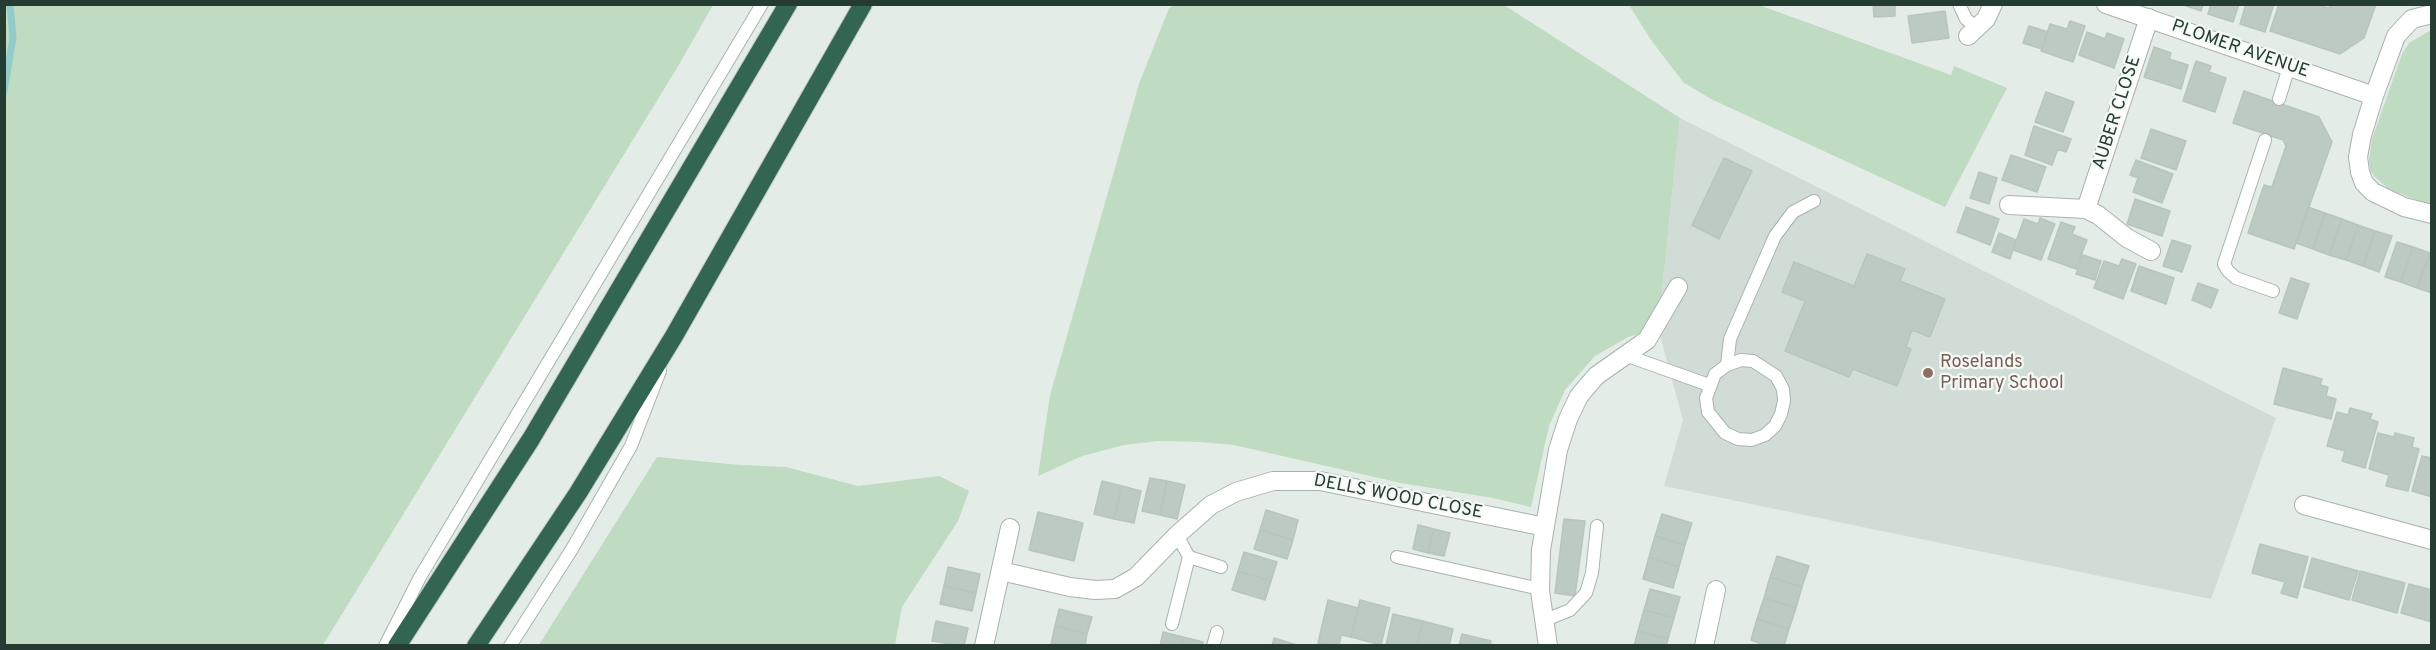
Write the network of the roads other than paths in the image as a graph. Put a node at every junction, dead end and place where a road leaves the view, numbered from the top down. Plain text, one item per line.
1 (762, 4) edge
2 (788, 4) edge
3 (863, 4) edge
4 (1959, 4) edge
5 (1993, 4) edge
6 (2106, 4) edge
7 (2432, 14) edge
8 (2149, 18) junction
9 (1973, 33) joint
10 (2289, 67) junction
11 (2374, 96) junction
12 (2279, 99) dead end
13 (2265, 140) dead end
14 (1814, 201) dead end
15 (2009, 205) dead end
16 (2086, 209) junction
17 (2432, 214) edge
18 (2151, 251) dead end
19 (1678, 287) dead end
20 (2273, 291) dead end
21 (674, 336) junction
22 (1625, 355) junction
23 (1727, 366) junction
24 (1709, 385) junction
25 (2304, 505) dead end
26 (1598, 526) dead end
27 (1545, 527) junction
28 (1010, 528) dead end
29 (1177, 535) junction
30 (2432, 540) edge
31 (1397, 557) dead end
32 (1189, 558) junction
33 (1221, 567) dead end
34 (1000, 571) junction
35 (1540, 589) junction
36 (1716, 590) dead end
37 (1543, 621) junction
38 (1172, 624) dead end
39 (1217, 632) dead end
40 (385, 645) edge
41 (397, 645) edge
42 (476, 645) edge
43 (510, 645) edge
44 (984, 645) edge
45 (1213, 645) edge
46 (1548, 645) edge
47 (1704, 645) edge

1 - 40 lane
2 - 41 highway
3 - 21 highway
4 - 9 lane
5 - 9 street
6 - 8 street, PLOMER AVENUE
7 - 11 street
8 - 10 street, PLOMER AVENUE
8 - 16 street, AUBER CLOSE
10 - 11 street, PLOMER AVENUE
10 - 12 lane
11 - 17 street
13 - 20 lane
14 - 23 lane
15 - 16 street
16 - 18 street
19 - 22 street
21 - 42 highway
21 - 43 lane
22 - 24 lane
22 - 27 street
23 - 24 lane
23 - 24 lane
25 - 30 street
26 - 37 lane
27 - 29 street, DELLS WOOD CLOSE
27 - 35 street
28 - 34 street
29 - 32 lane
29 - 34 street, DELLS WOOD CLOSE
31 - 35 lane
32 - 33 lane
32 - 38 lane
34 - 44 street
35 - 37 street
36 - 47 street
37 - 46 street
39 - 45 lane

